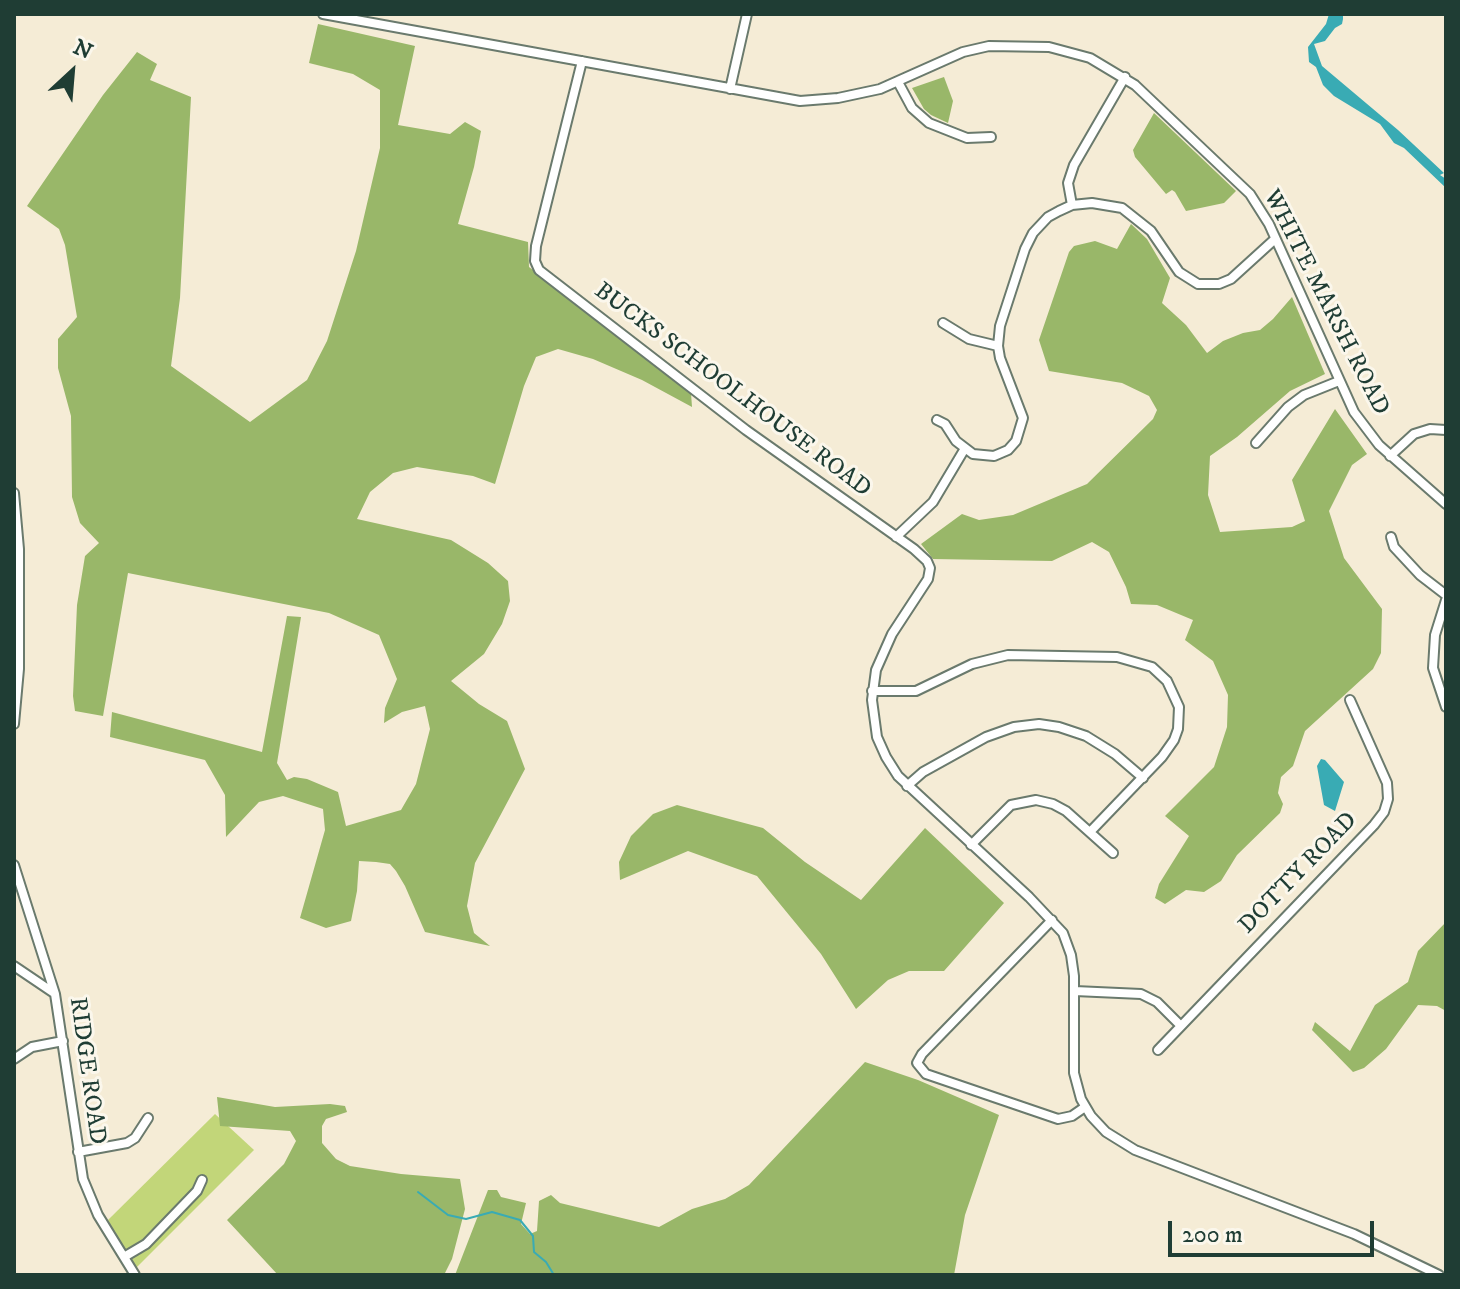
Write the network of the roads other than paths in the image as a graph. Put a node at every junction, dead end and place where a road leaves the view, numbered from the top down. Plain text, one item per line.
1 (323, 14) edge
2 (747, 14) edge
3 (582, 61) junction
4 (1125, 77) junction
5 (898, 82) junction
6 (730, 89) junction
7 (991, 137) dead end
8 (1072, 205) junction
9 (1275, 239) junction
10 (943, 323) dead end
11 (998, 346) junction
12 (1339, 381) junction
13 (937, 420) dead end
14 (1446, 430) edge
15 (1256, 443) dead end
16 (964, 450) junction
17 (1390, 456) junction
18 (14, 493) edge
19 (1446, 504) edge
20 (896, 537) junction
21 (1391, 537) dead end
22 (1446, 598) edge
23 (872, 691) junction
24 (1350, 700) dead end
25 (1446, 707) edge
26 (14, 723) edge
27 (1143, 778) junction
28 (907, 786) junction
29 (1090, 832) junction
30 (971, 845) junction
31 (1113, 853) dead end
32 (14, 865) edge
33 (1052, 920) junction
34 (14, 966) edge
35 (1075, 991) junction
36 (55, 994) junction
37 (1181, 1026) junction
38 (63, 1041) junction
39 (1158, 1050) dead end
40 (14, 1059) edge
41 (1085, 1107) junction
42 (148, 1118) dead end
43 (78, 1152) junction
44 (202, 1180) dead end
45 (124, 1257) junction
46 (135, 1275) edge
47 (1439, 1275) edge

1 - 3 street
2 - 6 street
3 - 6 street, WHITE MARSH ROAD
3 - 20 street, BUCKS SCHOOLHOUSE ROAD
4 - 5 street, WHITE MARSH ROAD
4 - 8 street
4 - 9 street, WHITE MARSH ROAD
5 - 6 street, WHITE MARSH ROAD
5 - 7 street
8 - 9 street
8 - 11 street
9 - 12 street, WHITE MARSH ROAD
10 - 11 street
11 - 16 street
12 - 15 street
12 - 17 street, WHITE MARSH ROAD
13 - 16 street
14 - 17 street
16 - 20 street
17 - 19 street, WHITE MARSH ROAD
18 - 26 street
20 - 23 street, BUCKS SCHOOLHOUSE ROAD
21 - 22 street
22 - 25 street
23 - 27 street
23 - 28 street, BUCKS SCHOOLHOUSE ROAD
24 - 37 street, DOTTY ROAD
27 - 28 street
27 - 29 street
28 - 30 street, BUCKS SCHOOLHOUSE ROAD
29 - 30 street
29 - 31 street
30 - 33 street, BUCKS SCHOOLHOUSE ROAD
32 - 36 street, RIDGE ROAD
33 - 35 street, BUCKS SCHOOLHOUSE ROAD
33 - 41 street
34 - 36 street
35 - 37 street
35 - 41 street, BUCKS SCHOOLHOUSE ROAD
36 - 38 street, RIDGE ROAD
37 - 39 street, DOTTY ROAD
38 - 40 street
38 - 43 street, RIDGE ROAD
41 - 47 street, BUCKS SCHOOLHOUSE ROAD
42 - 43 street
43 - 45 street, RIDGE ROAD
44 - 45 street
45 - 46 street, RIDGE ROAD

